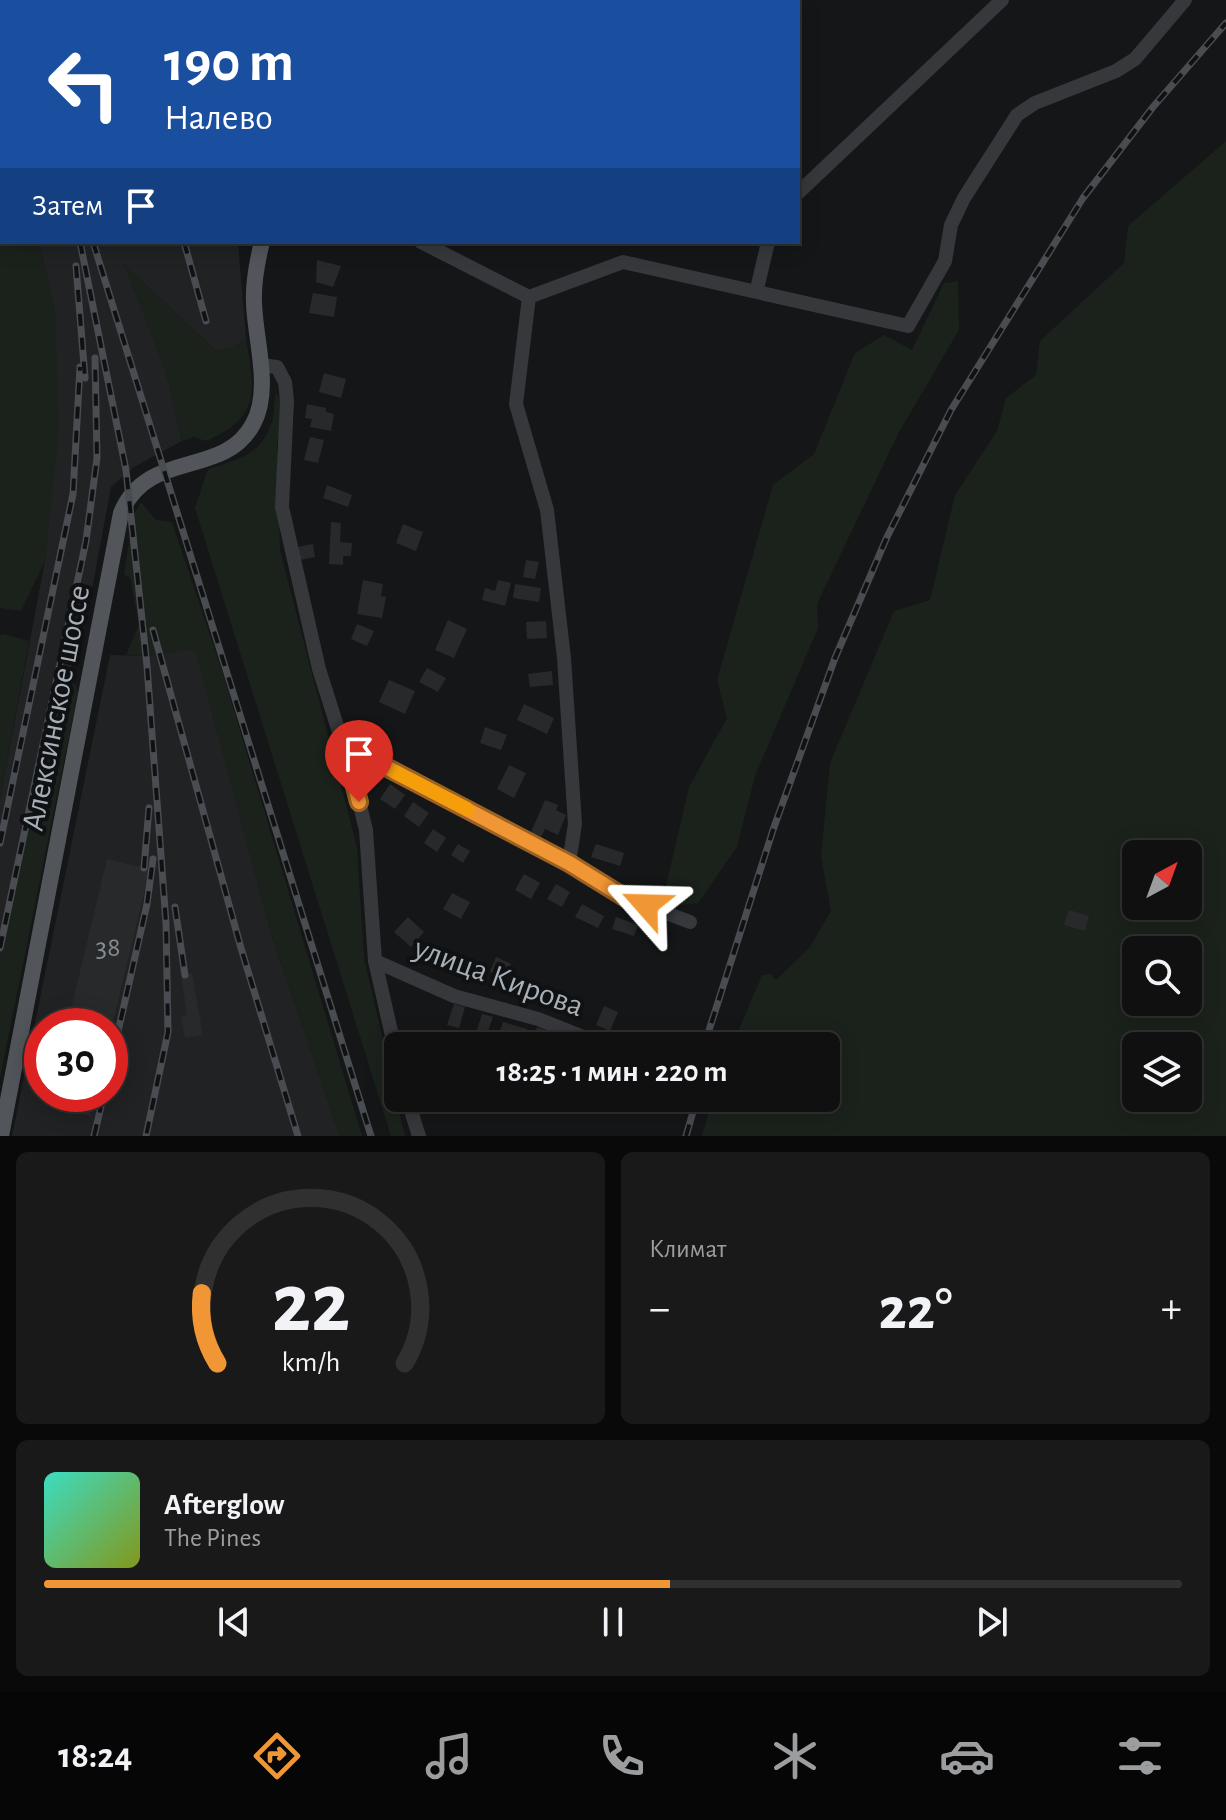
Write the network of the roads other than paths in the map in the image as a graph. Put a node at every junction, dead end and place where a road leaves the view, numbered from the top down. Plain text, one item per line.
1 (1002, 0) edge
2 (1185, 0) edge
3 (800, 191) edge
4 (262, 244) edge
5 (425, 244) edge
6 (768, 244) edge
7 (757, 289) junction
8 (529, 297) junction
9 (260, 365) junction
10 (344, 745) junction
11 (569, 863) junction
12 (690, 922) dead end
13 (375, 961) junction
14 (391, 1032) edge
15 (571, 1032) edge
16 (411, 1112) edge
17 (1, 1136) edge
18 (419, 1136) edge

1 - 3 street
2 - 7 street
4 - 9 main road, Алексинское шоссе
5 - 8 street
6 - 7 street
7 - 8 street
8 - 11 street
9 - 10 street
9 - 17 main road, Алексинское шоссе
10 - 11 street
10 - 13 street
11 - 12 street
13 - 14 street
13 - 15 street, улица Кирова
16 - 18 street

